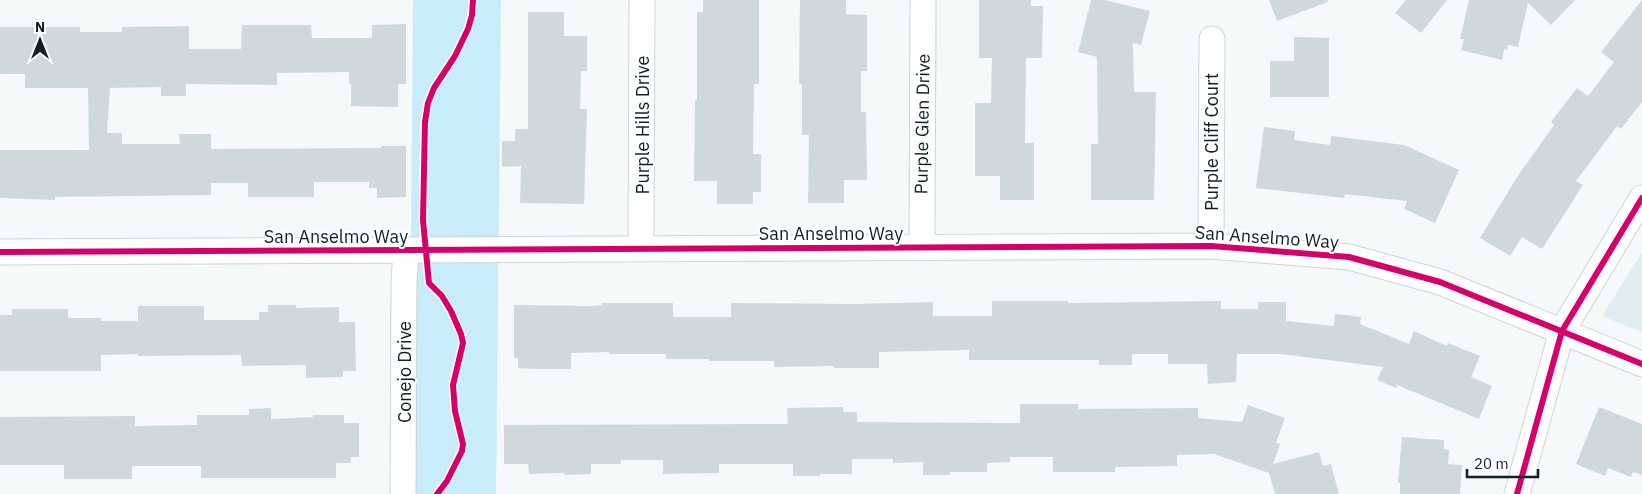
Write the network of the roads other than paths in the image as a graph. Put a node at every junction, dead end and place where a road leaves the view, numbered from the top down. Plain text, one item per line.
1 (642, 0) edge
2 (923, 0) edge
3 (1212, 39) dead end
4 (1642, 198) edge
5 (1211, 246) junction
6 (922, 247) junction
7 (641, 249) junction
8 (406, 251) junction
9 (0, 252) edge
10 (1562, 331) junction
11 (1642, 364) edge
12 (403, 494) edge
13 (1517, 494) edge

1 - 7 street, Purple Hills Drive
2 - 6 street, Purple Glen Drive
3 - 5 street, Purple Cliff Court
4 - 10 street
5 - 6 street, San Anselmo Way
5 - 10 street, San Anselmo Way
6 - 7 street, San Anselmo Way
7 - 8 street, San Anselmo Way
8 - 9 street, San Anselmo Way
8 - 12 street, Conejo Drive
10 - 11 street, San Anselmo Way
10 - 13 street

